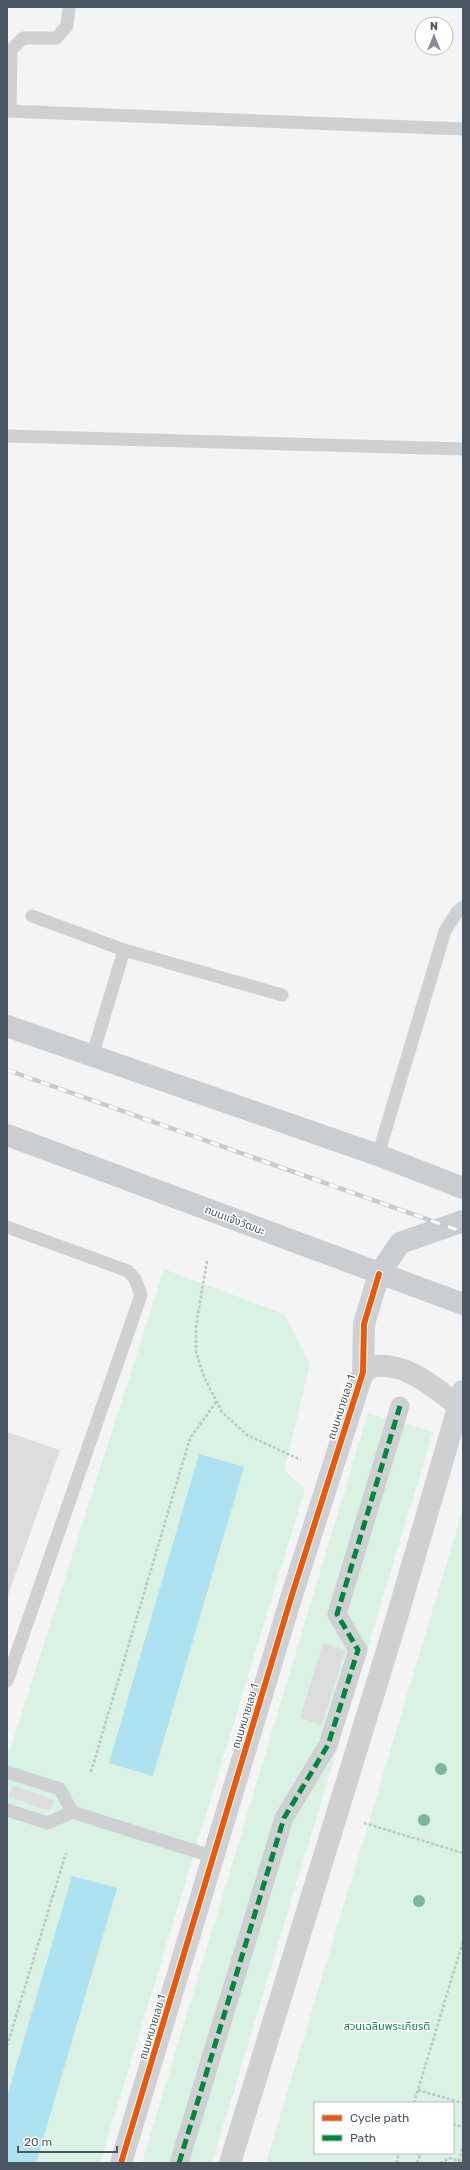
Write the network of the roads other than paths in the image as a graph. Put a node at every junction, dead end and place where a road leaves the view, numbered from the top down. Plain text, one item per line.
1 (69, 7) edge
2 (9, 111) edge
3 (463, 129) edge
4 (7, 436) edge
5 (463, 449) edge
6 (463, 908) edge
7 (32, 916) dead end
8 (124, 950) junction
9 (282, 995) dead end
10 (7, 1026) edge
11 (92, 1057) junction
12 (7, 1135) edge
13 (378, 1156) junction
14 (463, 1188) edge
15 (463, 1221) edge
16 (7, 1227) edge
17 (379, 1274) junction
18 (463, 1304) edge
19 (363, 1372) junction
20 (461, 1398) edge
21 (400, 1406) dead end
22 (7, 1681) edge
23 (7, 1772) edge
24 (7, 1810) edge
25 (72, 1812) junction
26 (214, 1857) junction
27 (121, 2163) edge
28 (179, 2163) edge
29 (230, 2163) edge

1 - 2 lane
2 - 3 lane
4 - 5 lane
6 - 13 lane
7 - 8 lane
8 - 9 lane
8 - 11 lane
10 - 11 main road
11 - 13 main road
12 - 17 main road, ถนนแจ้งวัฒนะ
13 - 14 main road
15 - 17 main road
16 - 22 lane
17 - 18 main road, ถนนแจ้งวัฒนะ
17 - 19 street, ถนนหมายเลข 1
19 - 20 street
19 - 26 street, ถนนหมายเลข 1
20 - 29 street
21 - 28 street
23 - 25 lane
24 - 25 lane
25 - 26 lane
26 - 27 street, ถนนหมายเลข 1

